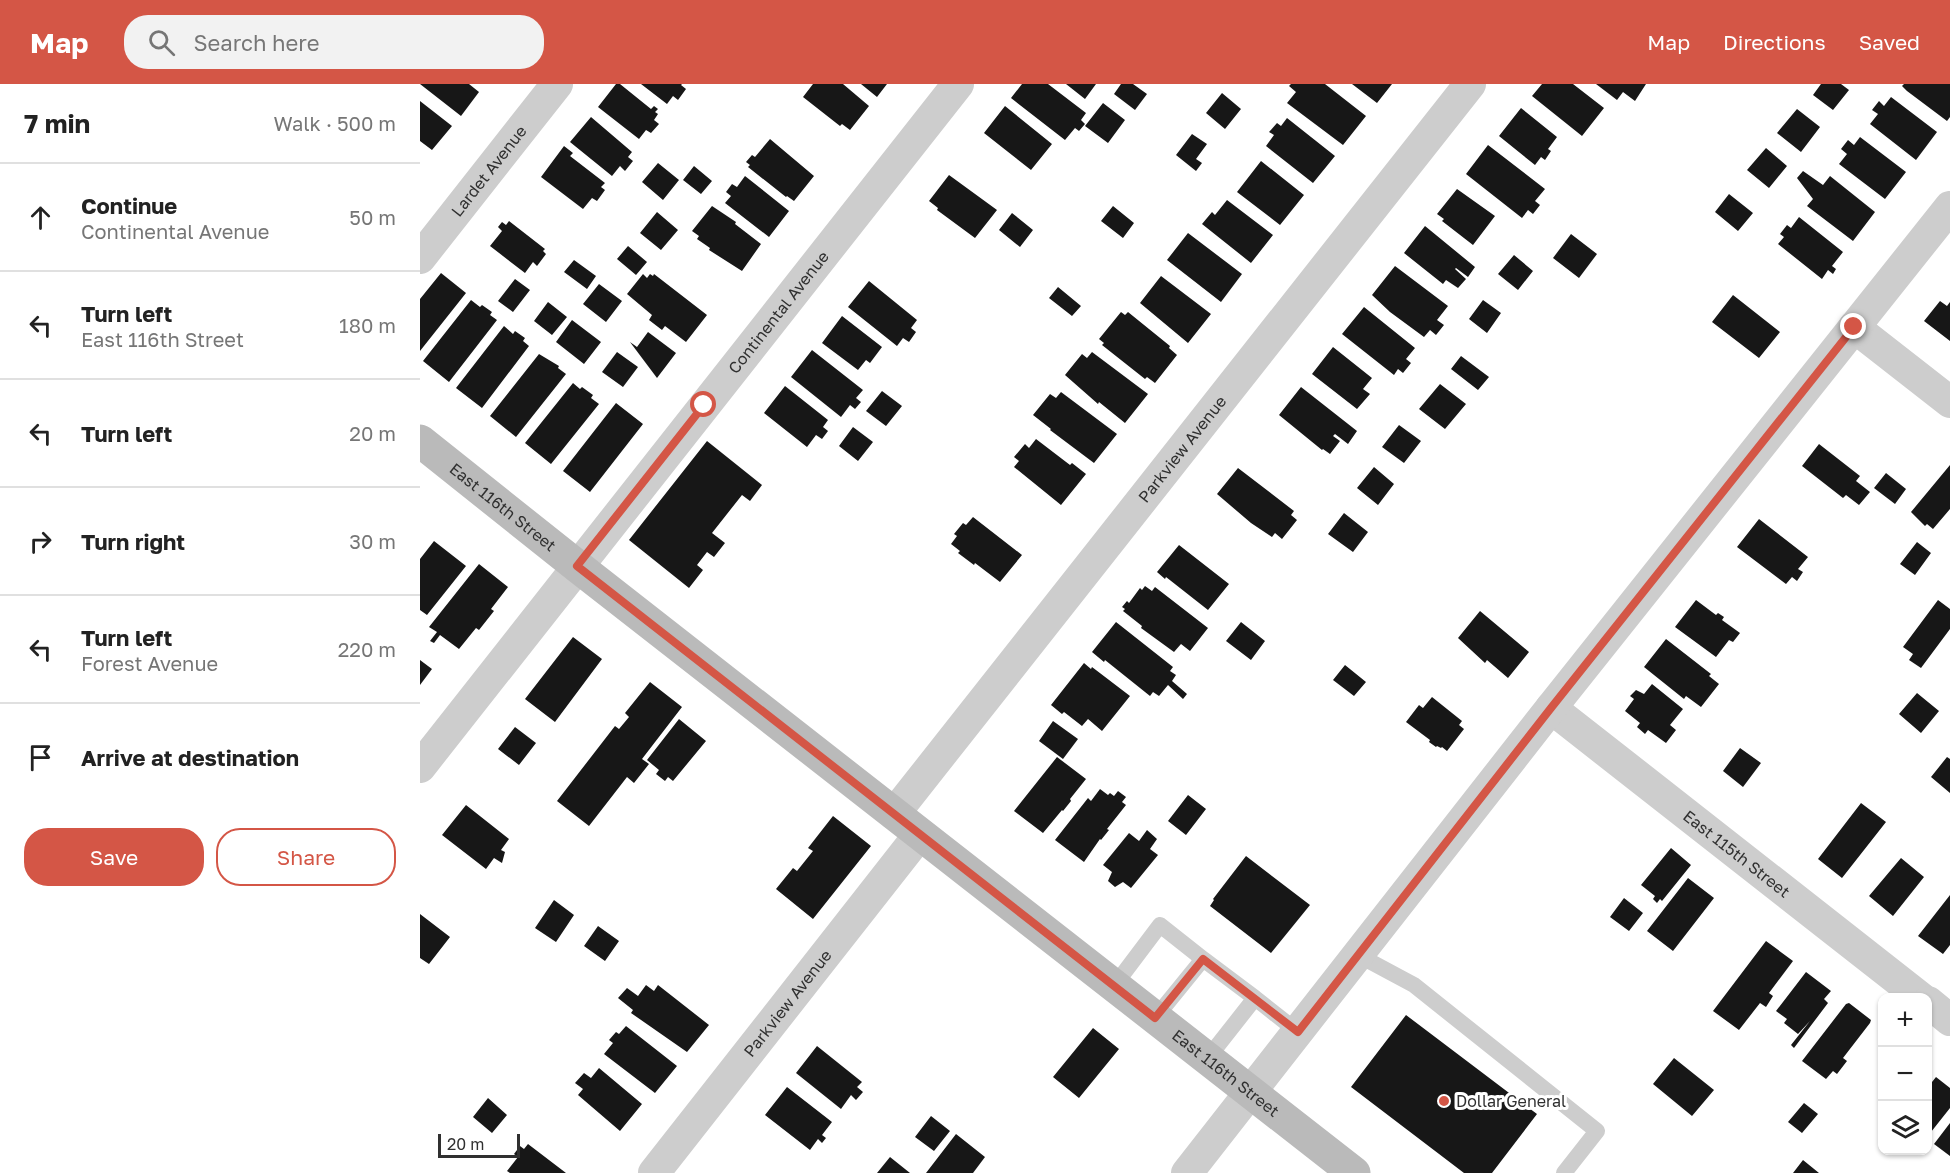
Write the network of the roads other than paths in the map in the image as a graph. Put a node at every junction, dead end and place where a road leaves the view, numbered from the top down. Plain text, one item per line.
1 (557, 84) edge
2 (958, 84) edge
3 (1470, 84) edge
4 (1950, 207) edge
5 (420, 258) edge
6 (1854, 327) junction
7 (1950, 402) edge
8 (420, 441) edge
9 (577, 566) junction
10 (1551, 708) junction
11 (420, 767) edge
12 (894, 814) junction
13 (920, 834) junction
14 (1358, 955) junction
15 (1203, 959) junction
16 (1114, 986) junction
17 (1915, 993) edge
18 (1255, 998) junction
19 (1932, 1005) edge
20 (1155, 1018) junction
21 (1950, 1020) edge
22 (1298, 1032) junction
23 (1208, 1059) junction
24 (1251, 1093) junction
25 (654, 1173) edge
26 (1187, 1173) edge
27 (1354, 1173) edge
28 (1564, 1173) edge

1 - 5 street, Lardet Avenue
2 - 9 street, Continental Avenue
3 - 12 street, Parkview Avenue
4 - 6 street
6 - 7 street
6 - 10 street
8 - 9 main road, East 116th Street
9 - 11 street, Continental Avenue
9 - 12 main road, East 116th Street
10 - 14 street
10 - 17 street, East 115th Street
12 - 13 main road, East 116th Street
13 - 16 main road, East 116th Street
13 - 25 street, Parkview Avenue
14 - 22 street
14 - 28 lane
15 - 16 lane
15 - 18 lane
15 - 20 lane
16 - 20 main road, East 116th Street
18 - 22 lane
18 - 23 lane
19 - 21 street
20 - 23 main road, East 116th Street
22 - 24 street
23 - 24 main road, East 116th Street
24 - 26 street
24 - 27 main road, East 116th Street

